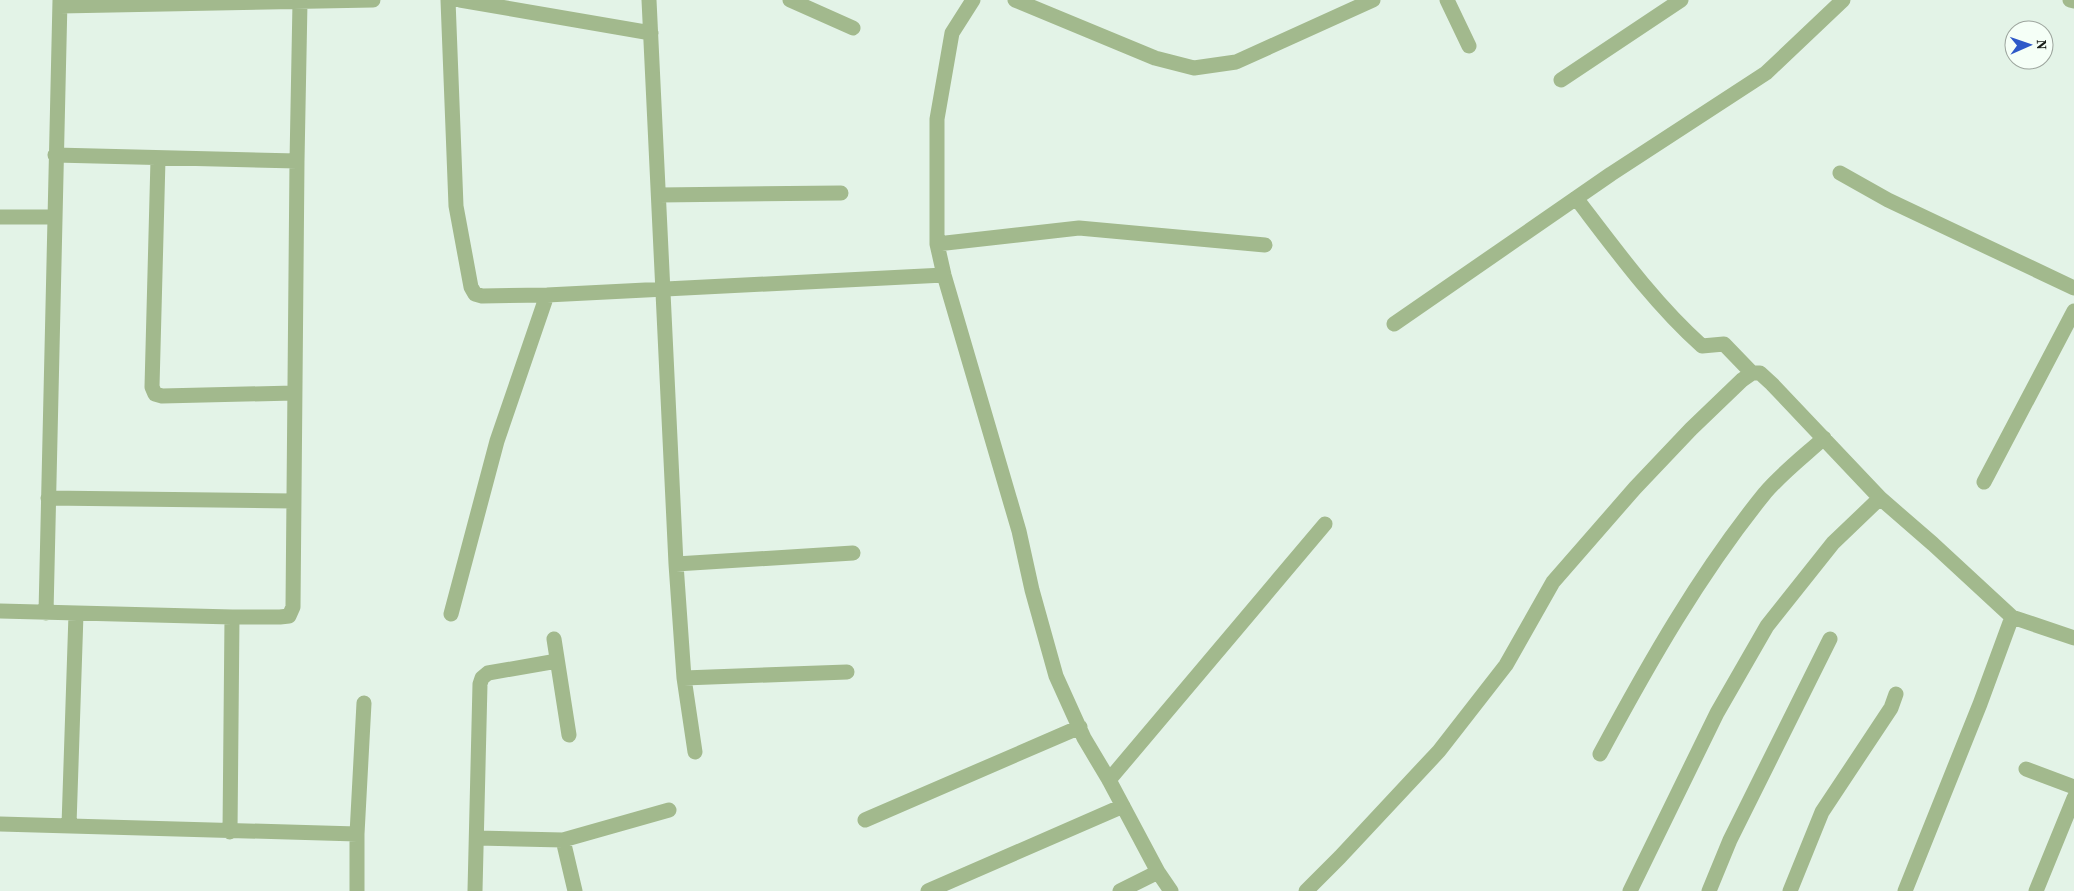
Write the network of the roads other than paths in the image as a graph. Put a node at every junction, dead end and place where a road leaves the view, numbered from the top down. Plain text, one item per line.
1 (373, 0) edge
2 (448, 0) edge
3 (460, 0) edge
4 (649, 0) edge
5 (790, 0) edge
6 (973, 0) edge
7 (1015, 0) edge
8 (1373, 0) edge
9 (1447, 0) edge
10 (1681, 0) edge
11 (1843, 0) edge
12 (300, 2) junction
13 (60, 3) edge
14 (853, 28) dead end
15 (651, 33) junction
16 (1469, 46) dead end
17 (1561, 80) dead end
18 (55, 155) junction
19 (158, 158) junction
20 (297, 161) junction
21 (1840, 173) dead end
22 (841, 193) dead end
23 (659, 195) junction
24 (1576, 198) junction
25 (0, 217) edge
26 (55, 217) junction
27 (937, 244) junction
28 (1265, 245) dead end
29 (944, 275) junction
30 (2074, 288) edge
31 (664, 290) junction
32 (547, 295) junction
33 (2074, 311) edge
34 (1394, 324) dead end
35 (1752, 374) junction
36 (294, 393) junction
37 (1824, 438) junction
38 (1984, 482) dead end
39 (48, 498) junction
40 (1880, 498) junction
41 (293, 501) junction
42 (1325, 524) dead end
43 (852, 552) dead end
44 (676, 564) junction
45 (0, 611) edge
46 (46, 613) junction
47 (76, 614) junction
48 (451, 614) dead end
49 (232, 617) junction
50 (2012, 617) junction
51 (2074, 638) edge
52 (554, 639) dead end
53 (1830, 639) dead end
54 (557, 662) junction
55 (847, 672) dead end
56 (684, 678) junction
57 (1896, 694) dead end
58 (364, 703) dead end
59 (1080, 727) junction
60 (569, 735) dead end
61 (695, 752) dead end
62 (1600, 754) dead end
63 (2026, 769) dead end
64 (1109, 780) junction
65 (2074, 787) edge
66 (2074, 798) edge
67 (1123, 806) junction
68 (668, 810) dead end
69 (865, 820) dead end
70 (0, 824) edge
71 (69, 825) junction
72 (230, 832) junction
73 (357, 834) junction
74 (477, 838) junction
75 (562, 840) junction
76 (1158, 872) junction
77 (357, 891) edge
78 (476, 891) edge
79 (575, 891) edge
80 (928, 891) edge
81 (1120, 891) edge
82 (1171, 891) edge
83 (1306, 891) edge
84 (1630, 891) edge
85 (1709, 891) edge
86 (1790, 891) edge
87 (1905, 891) edge
88 (2036, 891) edge

1 - 12 street
2 - 32 street
3 - 15 street
4 - 15 street
5 - 14 street
6 - 27 street
7 - 8 street
9 - 16 street
10 - 17 street
11 - 24 street
12 - 13 street
12 - 20 street
13 - 18 street
15 - 23 street
18 - 19 street
18 - 26 street
19 - 20 street
19 - 36 street
20 - 36 street
21 - 30 street
22 - 23 street
23 - 31 street
24 - 34 street
24 - 35 street
25 - 26 street
26 - 39 street
27 - 28 street
27 - 29 street
29 - 31 street
29 - 59 street
31 - 32 street
31 - 44 street
32 - 48 street
33 - 38 street
35 - 37 street
35 - 83 street
36 - 41 street
37 - 40 street
37 - 62 street
39 - 41 street
39 - 46 street
40 - 50 street
40 - 84 street
41 - 49 street
42 - 64 street
43 - 44 street
44 - 56 street
45 - 46 street
46 - 47 street
47 - 49 street
47 - 71 street
49 - 72 street
50 - 51 street
50 - 87 street
52 - 54 street
53 - 85 street
54 - 60 street
54 - 74 street
55 - 56 street
56 - 61 street
57 - 86 street
58 - 73 street
59 - 64 street
59 - 69 street
63 - 65 street
64 - 67 street
66 - 88 street
67 - 76 street
67 - 80 street
68 - 75 street
70 - 71 street
71 - 72 street
72 - 73 street
73 - 77 street
74 - 75 street
74 - 78 street
75 - 79 street
76 - 81 street
76 - 82 street

